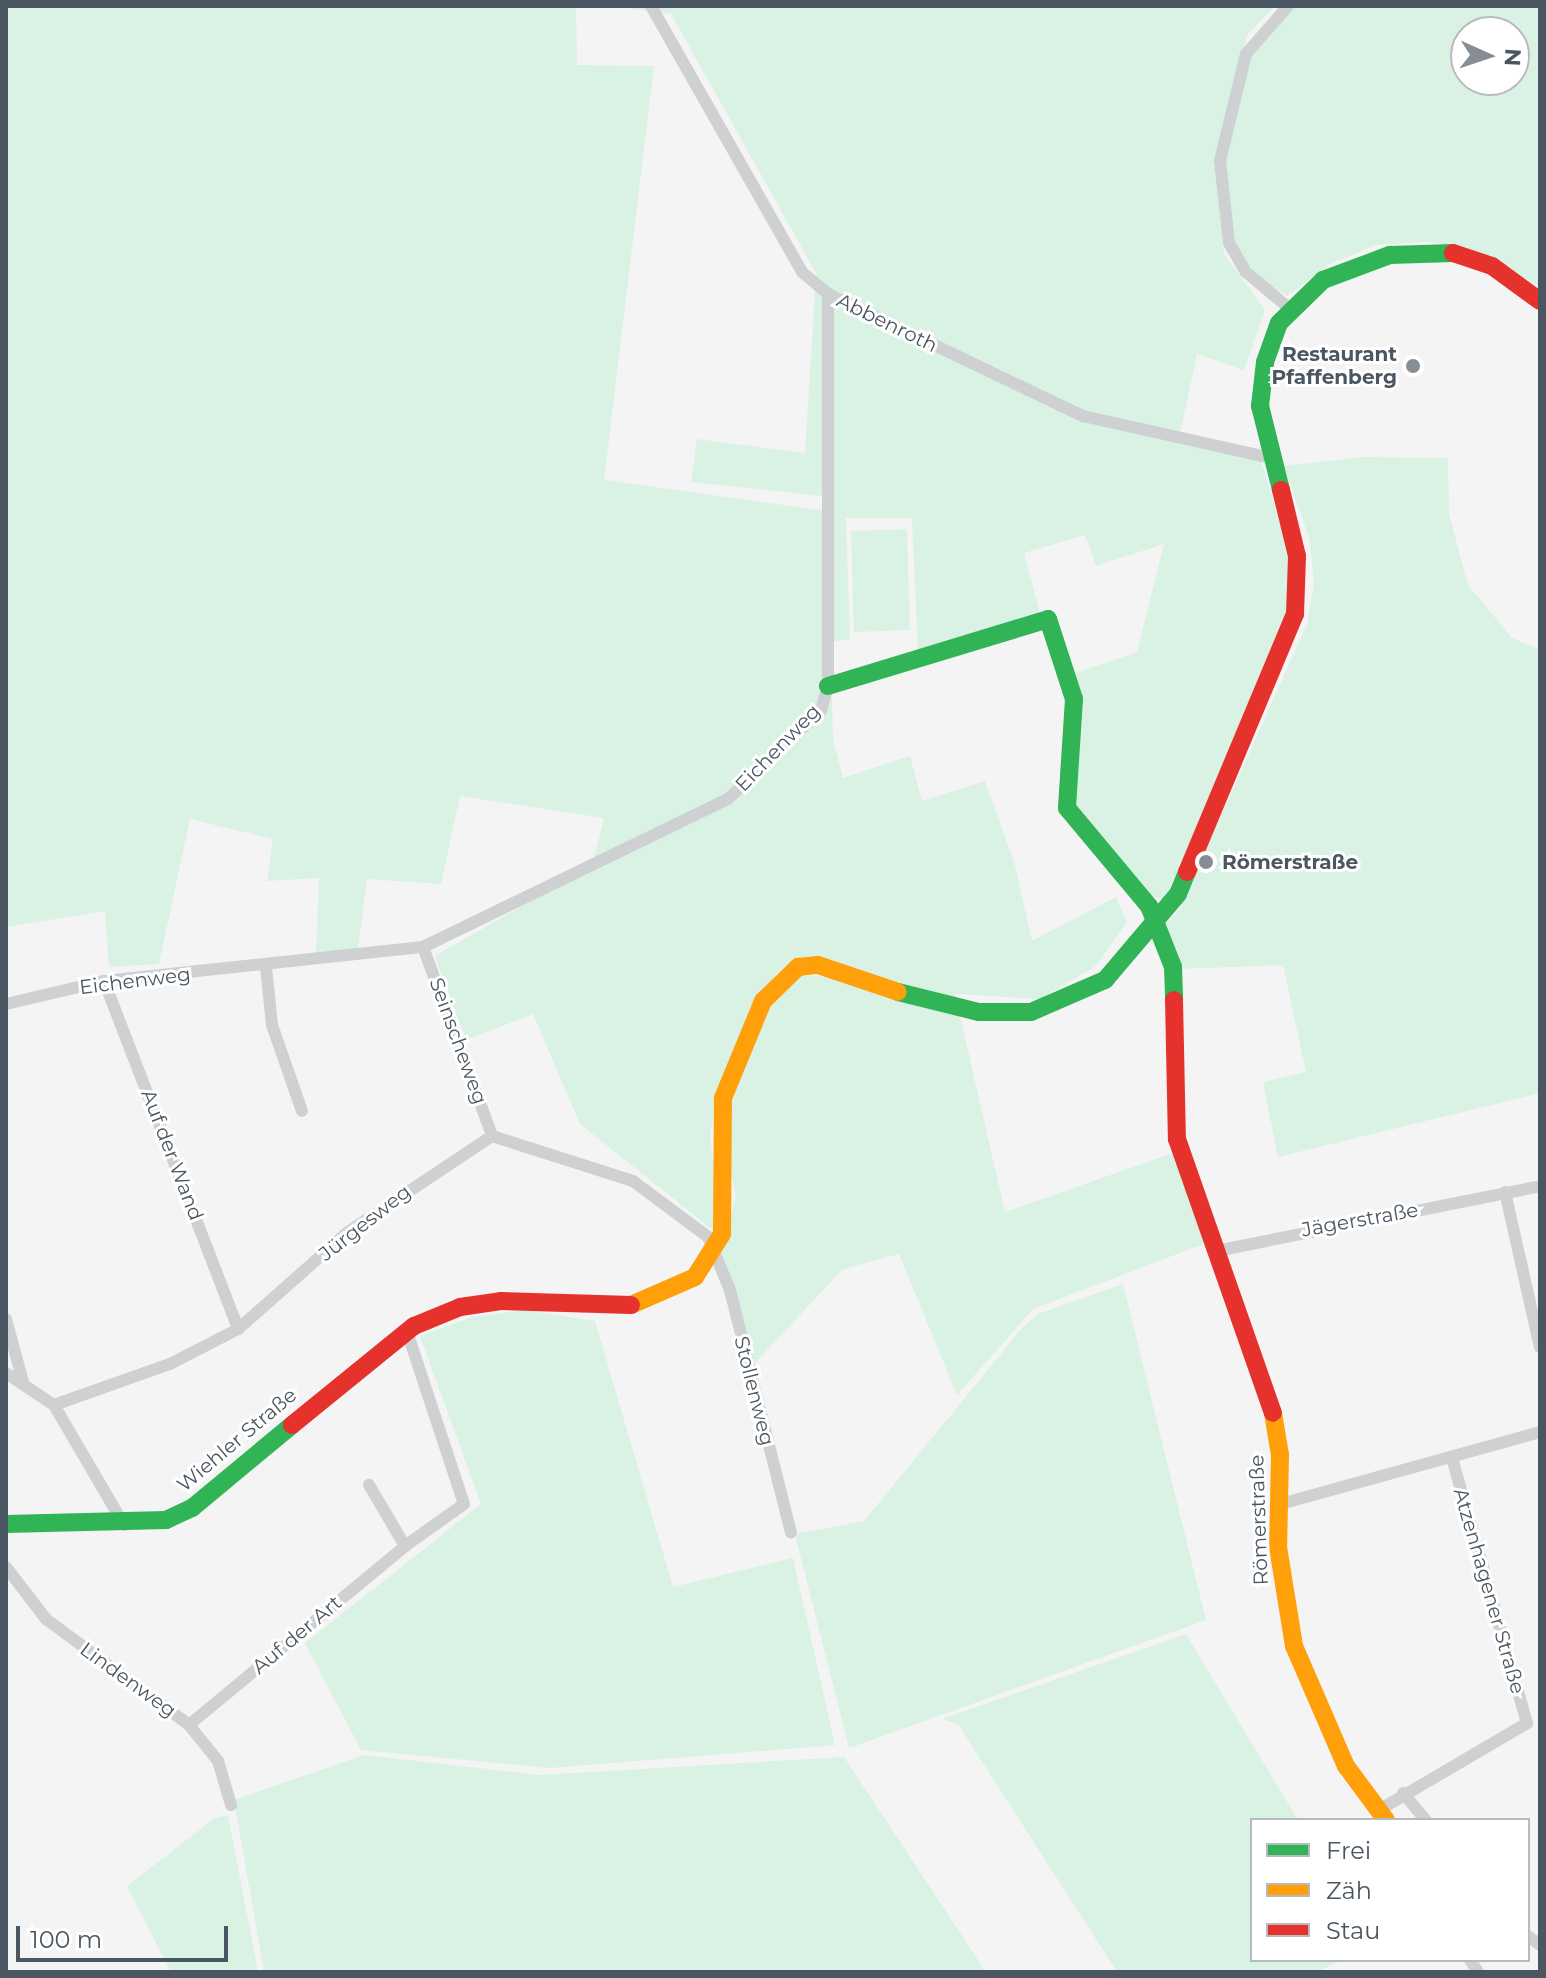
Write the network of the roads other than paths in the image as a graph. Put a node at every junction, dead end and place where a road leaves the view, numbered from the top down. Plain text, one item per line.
1 (651, 6) edge
2 (1288, 6) edge
3 (828, 294) junction
4 (1540, 301) edge
5 (1290, 309) junction
6 (1267, 457) junction
7 (828, 686) junction
8 (1159, 924) junction
9 (423, 947) junction
10 (266, 967) junction
11 (104, 981) junction
12 (6, 1004) edge
13 (302, 1111) dead end
14 (492, 1136) junction
15 (1540, 1186) edge
16 (1505, 1192) junction
17 (714, 1250) junction
18 (1216, 1251) junction
19 (6, 1319) edge
20 (238, 1329) junction
21 (407, 1332) junction
22 (1540, 1347) edge
23 (6, 1373) edge
24 (23, 1382) junction
25 (54, 1405) junction
26 (1540, 1432) edge
27 (1452, 1458) junction
28 (369, 1485) dead end
29 (1277, 1505) junction
30 (6, 1524) edge
31 (124, 1525) junction
32 (791, 1532) dead end
33 (405, 1546) junction
34 (6, 1567) edge
35 (1540, 1716) edge
36 (1527, 1723) junction
37 (189, 1725) junction
38 (1403, 1793) junction
39 (231, 1805) dead end
40 (1383, 1815) edge
41 (1424, 1818) edge

1 - 3 street, Abbenroth
2 - 5 street
3 - 6 street, Abbenroth
3 - 7 street, Eichenweg
4 - 5 main road
5 - 6 main road
6 - 8 main road
7 - 8 main road, Römerstraße
7 - 9 street, Eichenweg
8 - 17 main road
8 - 18 main road, Römerstraße
9 - 10 street, Eichenweg
9 - 14 street, Seinscheweg
10 - 11 street, Eichenweg
10 - 13 street
11 - 12 street, Eichenweg
11 - 20 street, Auf der Wand
14 - 17 street
14 - 20 street, Jürgesweg
15 - 16 street, Jägerstraße
16 - 18 street, Jägerstraße
16 - 22 street
17 - 21 main road, Wiehler Straße
17 - 32 street, Stollenweg
18 - 29 main road, Römerstraße
19 - 24 street
20 - 25 street, Jürgesweg
21 - 31 main road, Wiehler Straße
21 - 33 street, Auf der Art
23 - 24 street
24 - 25 street
25 - 31 street
26 - 27 street
27 - 29 street
27 - 36 street, Atzenhagener Straße
28 - 33 street
29 - 40 main road, Römerstraße
30 - 31 main road, Wiehler Straße
33 - 37 street, Auf der Art
34 - 37 street, Lindenweg
35 - 36 street, Atzenhagener Straße
36 - 38 street, Atzenhagener Straße
37 - 39 street, Lindenweg
38 - 40 street, Atzenhagener Straße
38 - 41 street

